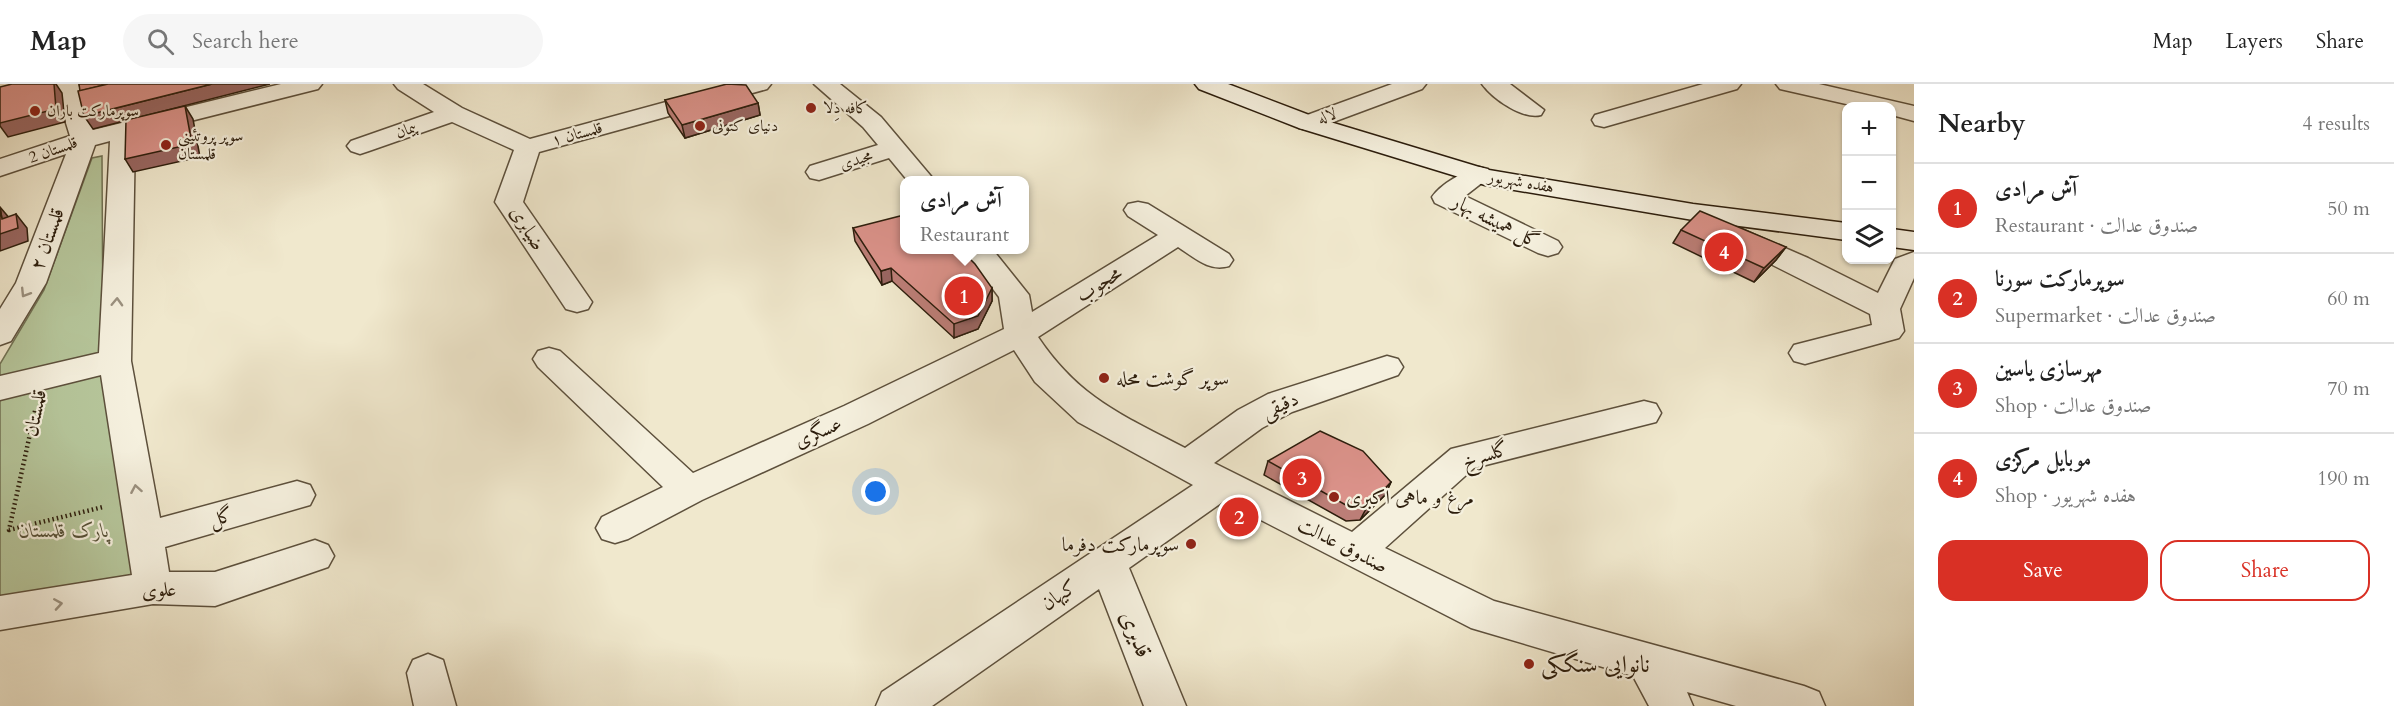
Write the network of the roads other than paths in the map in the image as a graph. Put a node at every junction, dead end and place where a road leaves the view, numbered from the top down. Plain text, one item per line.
1 (66, 84) edge
2 (310, 84) edge
3 (406, 84) edge
4 (759, 84) edge
5 (1207, 84) edge
6 (1414, 84) edge
7 (1494, 84) edge
8 (1729, 84) edge
9 (1788, 84) edge
10 (838, 86) edge
11 (1867, 102) edge
12 (1896, 109) edge
13 (1532, 110) dead end
14 (453, 113) junction
15 (1914, 114) edge
16 (1604, 120) dead end
17 (1308, 123) junction
18 (123, 131) junction
19 (84, 140) junction
20 (360, 146) dead end
21 (528, 147) junction
22 (894, 148) junction
23 (0, 168) edge
24 (819, 172) dead end
25 (1479, 175) junction
26 (918, 176) edge
27 (1138, 210) dead end
28 (1677, 210) junction
29 (1842, 231) edge
30 (1178, 234) junction
31 (1896, 239) edge
32 (1914, 241) edge
33 (1548, 247) dead end
34 (982, 254) edge
35 (1219, 260) dead end
36 (1914, 261) edge
37 (577, 302) dead end
38 (1885, 309) junction
39 (0, 333) edge
40 (1020, 334) junction
41 (1804, 353) dead end
42 (549, 358) dead end
43 (115, 361) junction
44 (1387, 367) dead end
45 (0, 388) edge
46 (1644, 413) dead end
47 (1186, 465) junction
48 (1222, 484) junction
49 (689, 490) junction
50 (297, 495) dead end
51 (615, 528) dead end
52 (144, 538) junction
53 (1355, 552) junction
54 (315, 556) dead end
55 (1107, 562) junction
56 (153, 588) junction
57 (0, 613) edge
58 (1646, 661) junction
59 (897, 706) edge
60 (1165, 706) edge
61 (1672, 706) edge
62 (1804, 706) edge

1 - 19 street, قلمستان 2
2 - 18 street
3 - 14 street, قلمستان ۱
4 - 21 street, قلمستان ۱
5 - 17 street, هفده شهریور
6 - 17 street, لاله
7 - 13 street
8 - 16 street
9 - 11 street
10 - 22 street
12 - 15 street
14 - 20 street, پیمان
14 - 21 street, قلمستان ۱
17 - 25 street, هفده شهریور
18 - 19 street
43 -> 18 street
19 - 23 street, قلمستان 2
19 -> 39 street, قلمستان ۲
21 - 37 street, ضیابری
22 - 24 street, مجیدی
22 - 26 street
25 - 28 street, هفده شهریور
25 - 33 street, گل همیشه بهار
27 - 30 street
28 - 29 street, هفده شهریور
28 - 38 street
30 - 35 street
30 - 40 street, محجوب
31 - 32 street
34 - 40 street, صندوق عدالت
36 - 38 street
38 - 41 street
40 - 47 street, صندوق عدالت
40 - 49 street, عسگری
42 - 49 street
43 - 45 street
52 -> 43 street
44 - 47 street, دقیقی
46 - 53 street, گلسرخ
47 - 48 street, صندوق عدالت
48 - 53 street, صندوق عدالت
48 - 55 street, کیهان
49 - 51 street, عسگری
50 - 52 street, گل
52 - 56 street
53 - 58 street, صندوق عدالت
54 - 56 street, علوی
55 - 59 street, کیهان
55 - 60 street, قدیری
57 -> 56 street, علوی
58 - 61 street
58 - 62 street, صندوق عدالت

